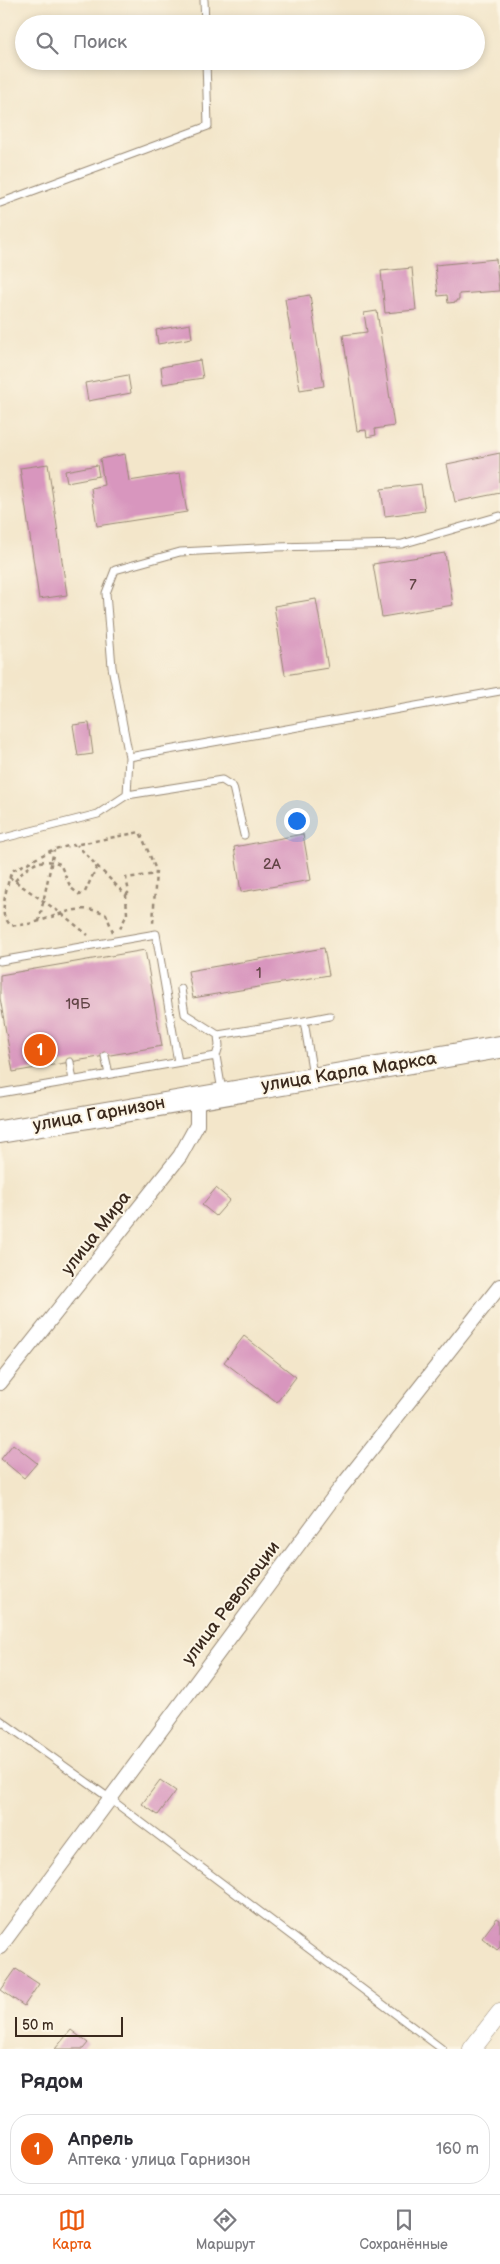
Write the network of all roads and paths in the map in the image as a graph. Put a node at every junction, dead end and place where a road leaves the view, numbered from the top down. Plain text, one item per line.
1 (204, 0) edge
2 (204, 15) edge
3 (206, 70) edge
4 (0, 203) edge
5 (500, 516) edge
6 (500, 691) edge
7 (129, 757) junction
8 (127, 795) junction
9 (244, 835) dead end
10 (0, 839) edge
11 (76, 845) junction
12 (54, 849) junction
13 (52, 860) junction
14 (97, 866) junction
15 (156, 874) junction
16 (9, 877) junction
17 (15, 881) junction
18 (126, 895) junction
19 (43, 901) junction
20 (62, 914) junction
21 (39, 922) junction
22 (152, 935) junction
23 (99, 944) junction
24 (0, 961) edge
25 (181, 988) dead end
26 (330, 1016) dead end
27 (304, 1021) junction
28 (218, 1035) junction
29 (500, 1047) edge
30 (105, 1056) dead end
31 (216, 1056) junction
32 (70, 1062) dead end
33 (178, 1062) junction
34 (109, 1074) junction
35 (313, 1078) junction
36 (73, 1080) junction
37 (0, 1093) edge
38 (222, 1093) junction
39 (197, 1097) junction
40 (0, 1132) edge
41 (500, 1286) edge
42 (0, 1383) edge
43 (0, 1720) edge
44 (109, 1798) junction
45 (0, 1947) edge
46 (500, 2013) edge
47 (442, 2049) edge
48 (472, 2049) edge

1 - 2 lane
3 - 4 lane
5 - 7 lane
6 - 7 lane
7 - 8 lane
8 - 9 lane
8 - 10 lane
11 - 12 path
11 - 14 path
11 - 15 path
12 - 13 path
12 - 16 path
13 - 14 path
13 - 17 path
13 - 19 path
14 - 18 path
15 - 18 path
15 - 22 path
16 - 17 path
16 - 21 path
17 - 19 path
18 - 20 path
19 - 20 path
19 - 21 path
20 - 21 path
20 - 23 path
22 - 23 lane
22 - 33 lane
23 - 24 lane
25 - 28 lane
26 - 27 lane
27 - 28 lane
27 - 35 lane
28 - 31 lane
29 - 35 main road, улица Карла Маркса
30 - 34 lane
31 - 33 lane
31 - 38 lane
32 - 36 lane
33 - 34 lane
34 - 36 lane
35 - 38 main road, улица Карла Маркса
36 - 37 lane
38 - 39 main road, улица Карла Маркса
39 - 40 main road, улица Гарнизон
39 - 42 street, улица Мира
41 - 44 street, улица Революции
43 - 44 lane
44 - 45 street, улица Революции
44 - 47 lane
46 - 48 street

